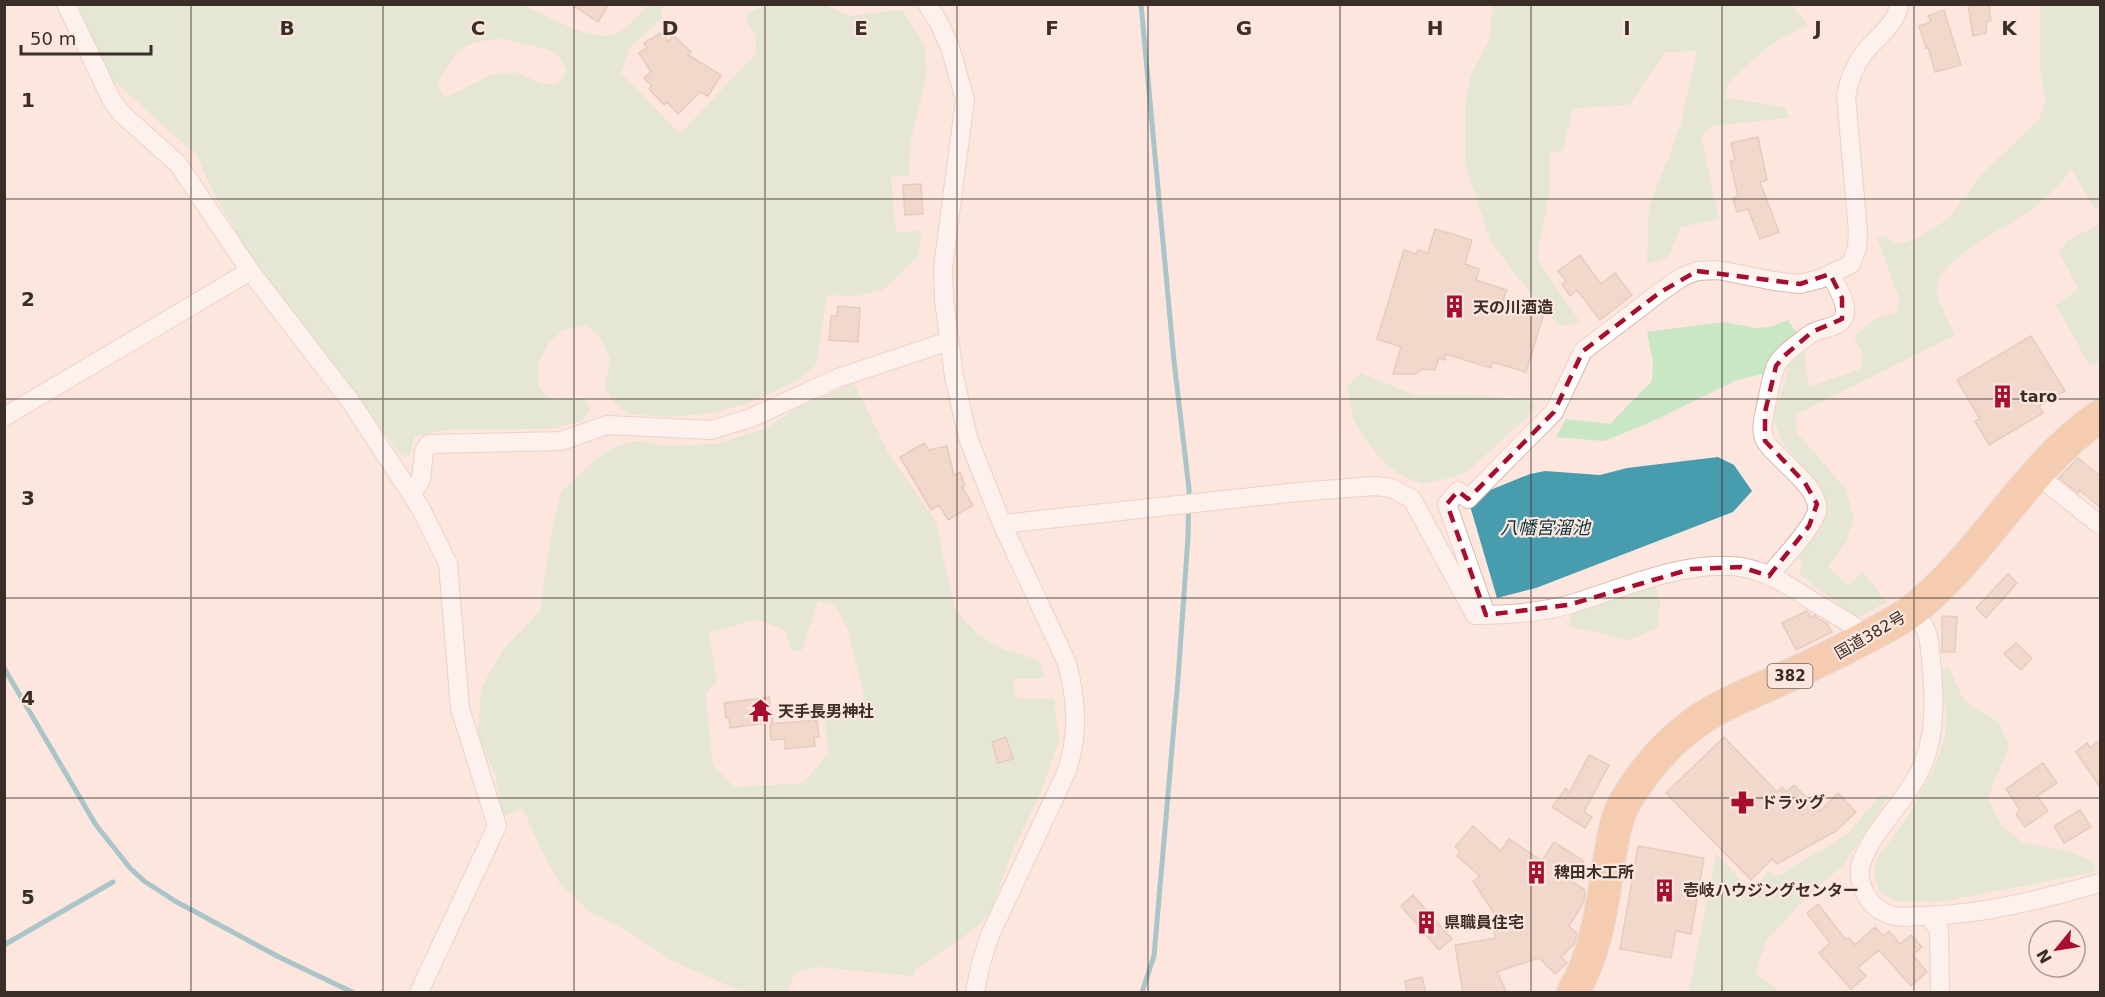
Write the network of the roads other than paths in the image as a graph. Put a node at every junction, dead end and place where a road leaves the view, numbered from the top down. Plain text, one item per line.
1 (66, 4) edge
2 (927, 4) edge
3 (1899, 4) edge
4 (250, 271) junction
5 (1830, 274) junction
6 (949, 341) junction
7 (2100, 416) edge
8 (4, 417) edge
9 (2036, 474) junction
10 (411, 494) junction
11 (1002, 524) junction
12 (2100, 525) edge
13 (1769, 576) junction
14 (1913, 610) junction
15 (1486, 615) junction
16 (1869, 636) junction
17 (2100, 883) edge
18 (1929, 916) junction
19 (419, 993) edge
20 (975, 993) edge
21 (1573, 993) edge
22 (1940, 993) edge

1 - 4 street
2 - 6 street
3 - 5 street
4 - 8 street
4 - 10 street
5 - 13 street
5 - 15 street
6 - 10 street
6 - 11 street
7 - 9 highway, 国道382号 / 382
9 - 12 street
9 - 14 highway, 国道382号 / 382
10 - 19 street
11 - 15 street
11 - 20 street
13 - 15 street
13 - 16 street
14 - 16 highway, 国道382号 / 382
14 - 18 street
16 - 21 highway, 国道382号 / 382
17 - 18 street
18 - 22 street

